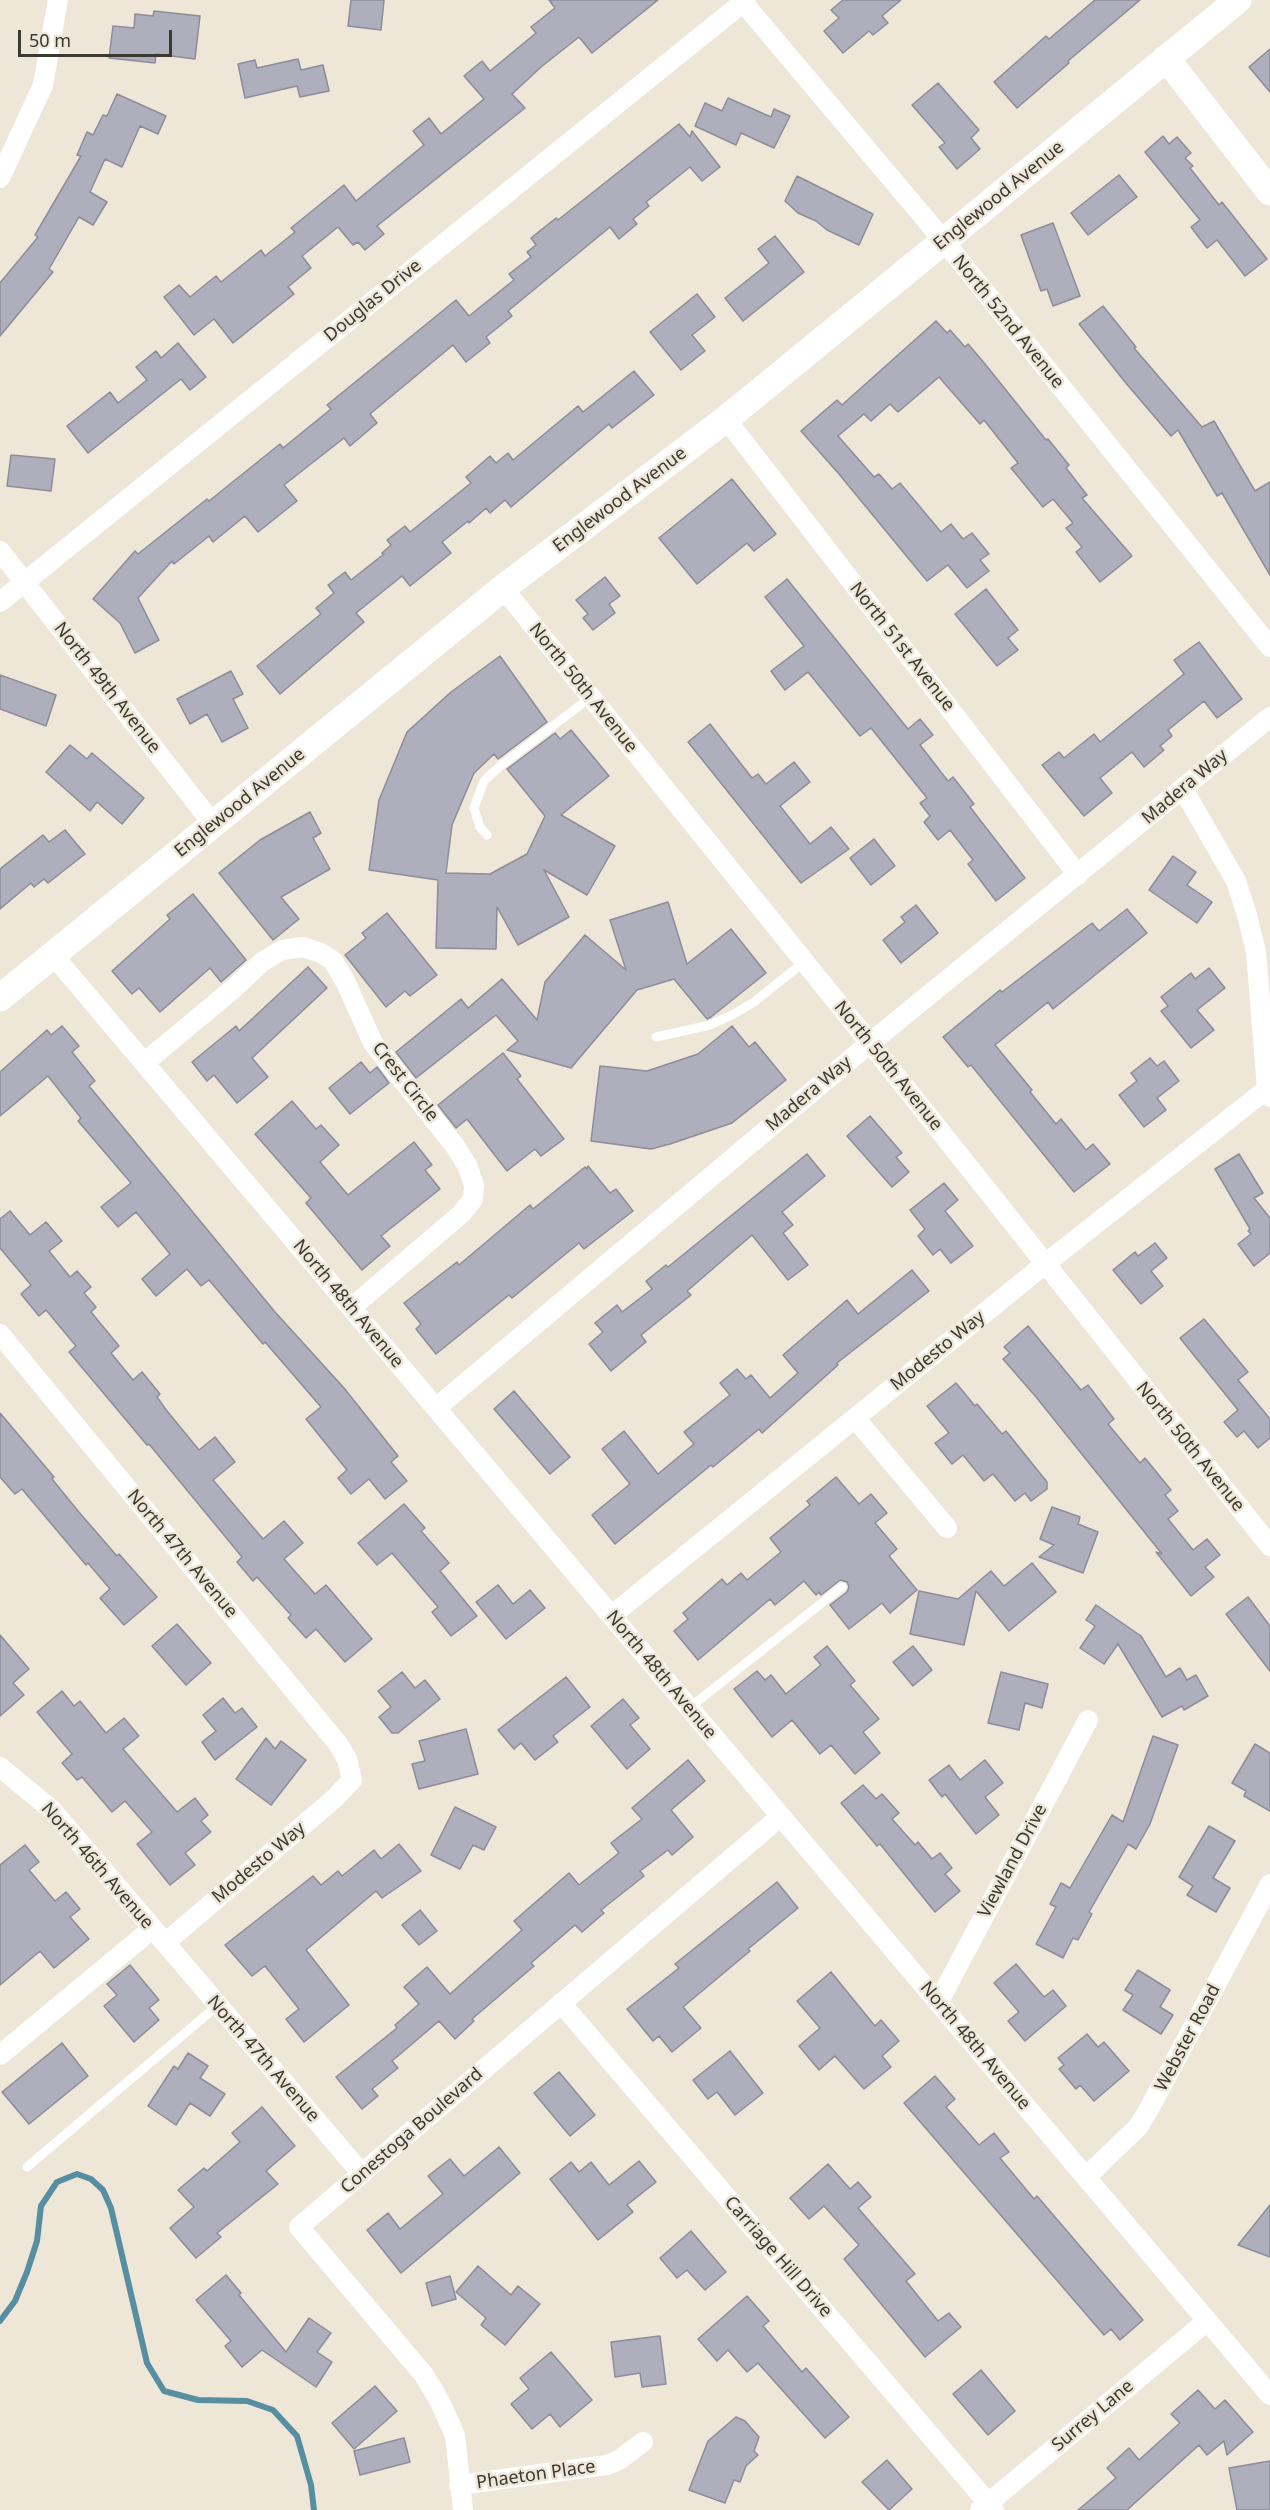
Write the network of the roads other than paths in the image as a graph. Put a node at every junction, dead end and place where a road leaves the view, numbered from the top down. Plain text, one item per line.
1 (58, 0) edge
2 (1238, 0) edge
3 (744, 1) edge
4 (1166, 58) junction
5 (0, 178) edge
6 (1270, 192) edge
7 (944, 241) junction
8 (726, 419) junction
9 (0, 551) edge
10 (25, 583) junction
11 (503, 588) junction
12 (0, 602) edge
13 (1270, 647) edge
14 (591, 697) junction
15 (1270, 717) edge
16 (1183, 789) junction
17 (213, 824) junction
18 (487, 835) dead end
19 (1078, 875) junction
20 (53, 955) junction
21 (804, 962) junction
22 (0, 998) edge
23 (656, 1037) dead end
24 (870, 1043) junction
25 (144, 1063) junction
26 (1269, 1093) edge
27 (1045, 1264) junction
28 (351, 1308) junction
29 (0, 1334) edge
30 (436, 1408) junction
31 (855, 1418) junction
32 (947, 1528) dead end
33 (1270, 1546) edge
34 (842, 1587) dead end
35 (612, 1616) junction
36 (689, 1708) junction
37 (1088, 1720) dead end
38 (0, 1767) edge
39 (352, 1780) joint
40 (781, 1816) junction
41 (1270, 1884) edge
42 (158, 1936) junction
43 (561, 2003) junction
44 (938, 2003) junction
45 (218, 2006) junction
46 (0, 2055) edge
47 (27, 2167) dead end
48 (362, 2174) junction
49 (1086, 2177) junction
50 (1207, 2321) junction
51 (1268, 2389) edge
52 (643, 2442) dead end
53 (459, 2485) junction
54 (987, 2508) edge
55 (463, 2510) edge

1 - 5 street
2 - 4 street, Englewood Avenue
3 - 7 street, North 52nd Avenue
3 - 10 street, Douglas Drive
4 - 6 street
4 - 7 street, Englewood Avenue
7 - 8 street, Englewood Avenue
7 - 13 street, North 52nd Avenue
8 - 11 street, Englewood Avenue
8 - 19 street, North 51st Avenue
9 - 10 street, North 49th Avenue
10 - 12 street, Douglas Drive
10 - 17 street, North 49th Avenue
11 - 14 street, North 50th Avenue
11 - 17 street, Englewood Avenue
14 - 18 lane
14 - 21 street, North 50th Avenue
15 - 16 street, Madera Way
16 - 19 street, Madera Way
16 - 26 street
17 - 20 street, Englewood Avenue
19 - 24 street, Madera Way
20 - 22 street, Englewood Avenue
20 - 25 street, North 48th Avenue
21 - 23 lane
21 - 24 street, North 50th Avenue
24 - 27 street, North 50th Avenue
24 - 30 street, Madera Way
25 - 28 street, North 48th Avenue
25 - 28 street, Crest Circle
26 - 27 street, Modesto Way
27 - 31 street, Modesto Way
27 - 33 street, North 50th Avenue
28 - 30 street, North 48th Avenue
29 - 39 street, North 47th Avenue
30 - 35 street, North 48th Avenue
31 - 32 street
31 - 35 street, Modesto Way
34 - 36 lane
35 - 36 street, North 48th Avenue
36 - 40 street, North 48th Avenue
37 - 44 street, Viewland Drive
38 - 42 street, North 46th Avenue
39 - 42 street, Modesto Way
40 - 43 street, Conestoga Boulevard
40 - 44 street, North 48th Avenue
41 - 49 street, Webster Road
42 - 45 street, North 47th Avenue
42 - 46 street, Modesto Way
43 - 48 street, Conestoga Boulevard
43 - 54 street, Carriage Hill Drive
44 - 49 street, North 48th Avenue
45 - 47 lane
45 - 48 street, North 47th Avenue
48 - 53 street, Conestoga Boulevard
49 - 50 street, North 48th Avenue
50 - 51 street, North 48th Avenue
50 - 54 street, Surrey Lane
52 - 53 street, Phaeton Place
53 - 55 street, Conestoga Boulevard

